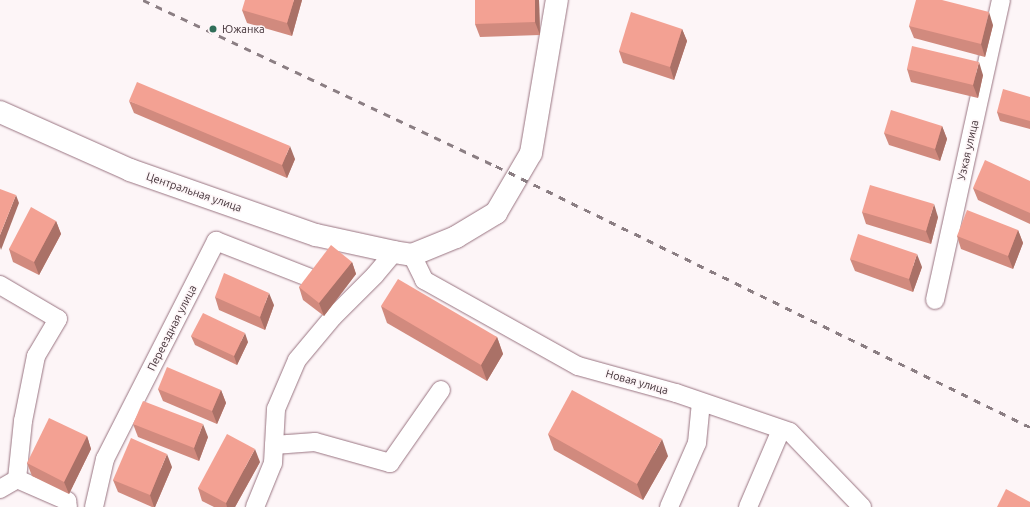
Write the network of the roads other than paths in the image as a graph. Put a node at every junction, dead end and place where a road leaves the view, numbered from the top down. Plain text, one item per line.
1 (557, 0) edge
2 (1001, 0) edge
3 (0, 112) edge
4 (403, 254) junction
5 (308, 277) edge
6 (0, 285) edge
7 (935, 300) dead end
8 (441, 390) dead end
9 (701, 402) junction
10 (781, 430) junction
11 (274, 445) junction
12 (17, 479) junction
13 (0, 489) edge
14 (68, 507) edge
15 (94, 507) edge
16 (255, 507) edge
17 (669, 507) edge
18 (748, 507) edge
19 (862, 507) edge

1 - 4 main road
2 - 7 street, Узкая улица
3 - 4 main road, Центральная улица
4 - 9 street, Новая улица
4 - 11 street
5 - 15 street, Переездная улица
6 - 12 street
8 - 11 street
9 - 10 street, Новая улица
9 - 17 street
10 - 18 street
10 - 19 street, Новая улица
11 - 16 street
12 - 13 street
12 - 14 street

